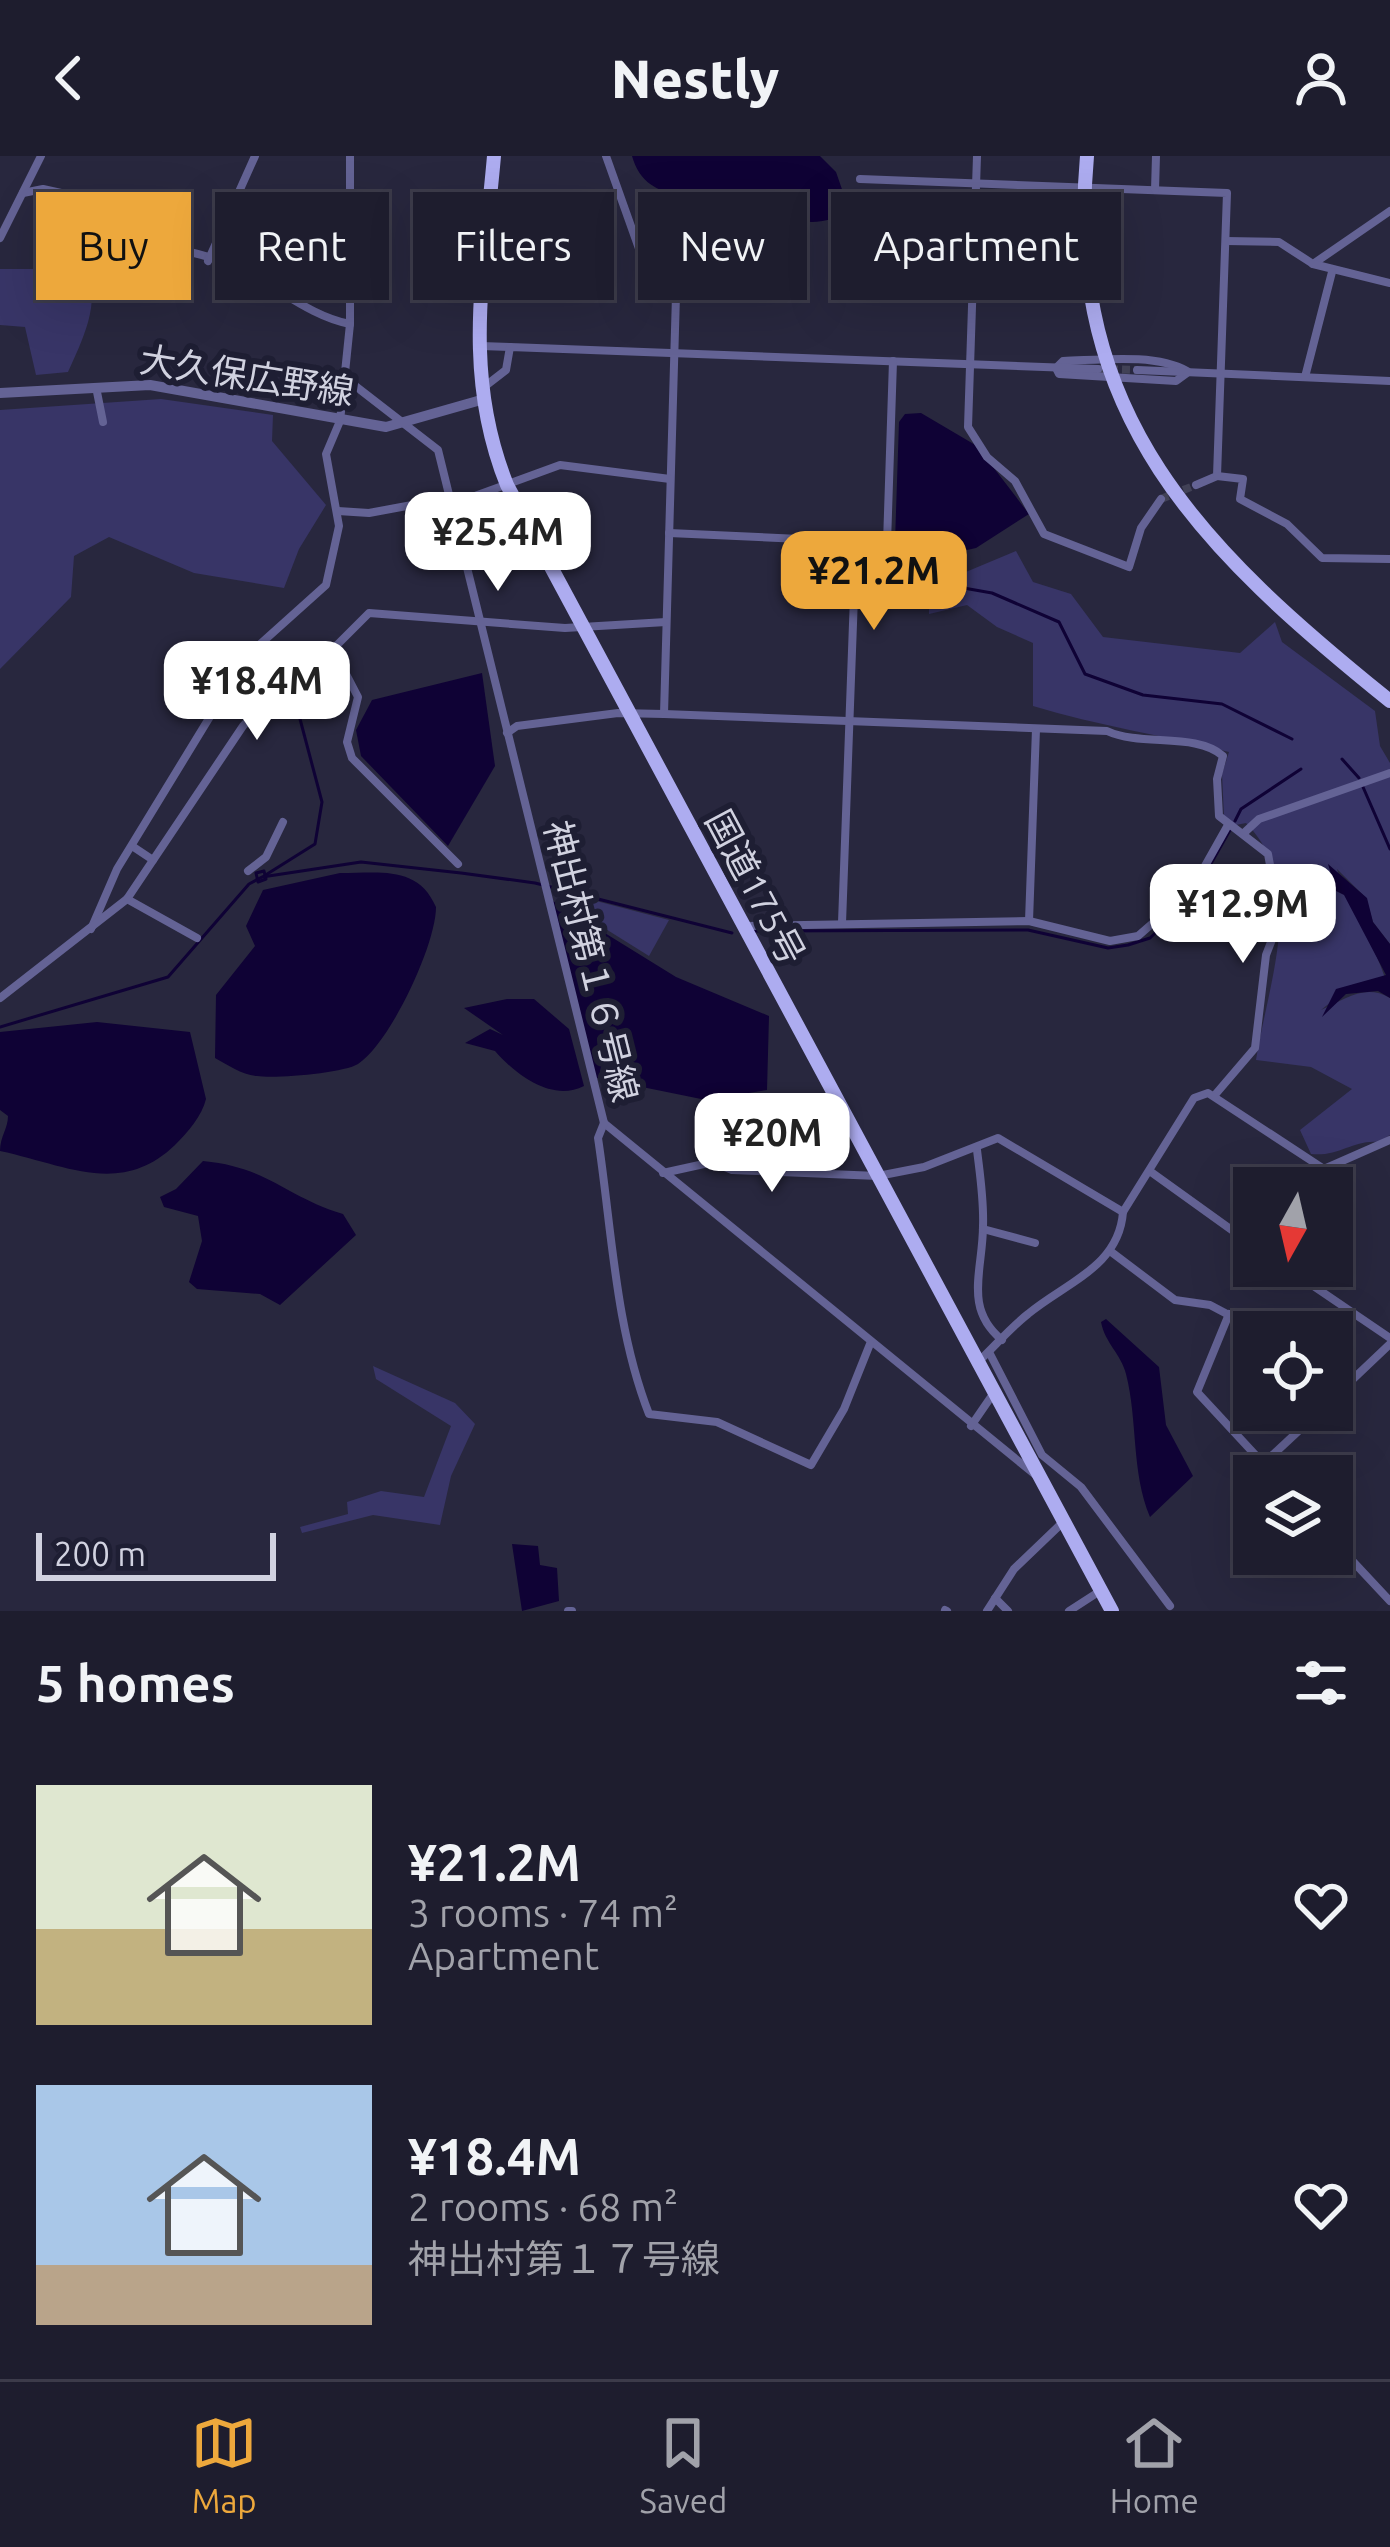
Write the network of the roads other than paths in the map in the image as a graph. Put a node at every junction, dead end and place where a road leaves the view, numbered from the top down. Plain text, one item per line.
1 (41, 156) edge
2 (255, 156) edge
3 (350, 156) edge
4 (494, 156) edge
5 (606, 156) edge
6 (977, 156) edge
7 (1087, 156) edge
8 (1156, 156) edge
9 (860, 179) dead end
10 (976, 184) junction
11 (1084, 188) junction
12 (1154, 190) junction
13 (23, 193) junction
14 (1390, 212) edge
15 (0, 238) edge
16 (1226, 242) junction
17 (208, 261) junction
18 (1313, 264) junction
19 (1332, 272) junction
20 (1390, 283) edge
21 (350, 324) junction
22 (477, 346) junction
23 (510, 347) junction
24 (675, 353) junction
25 (892, 361) junction
26 (969, 364) junction
27 (1103, 364) junction
28 (1056, 368) junction
29 (1137, 370) tunnel mouth
30 (1189, 372) junction
31 (1222, 373) junction
32 (1113, 377) junction
33 (1305, 377) junction
34 (345, 378) junction
35 (1390, 381) edge
36 (96, 386) junction
37 (0, 393) edge
38 (480, 394) junction
39 (340, 421) junction
40 (103, 422) dead end
41 (404, 424) junction
42 (1216, 476) junction
43 (670, 479) junction
44 (507, 485) junction
45 (1196, 485) tunnel mouth
46 (1161, 499) tunnel mouth
47 (455, 504) junction
48 (338, 512) junction
49 (669, 533) junction
50 (856, 542) junction
51 (1390, 560) edge
52 (482, 621) junction
53 (666, 622) junction
54 (580, 625) junction
55 (334, 649) junction
56 (1390, 701) edge
57 (629, 714) junction
58 (664, 714) junction
59 (849, 722) junction
60 (1036, 729) junction
61 (507, 733) junction
62 (1390, 773) edge
63 (283, 822) dead end
64 (1228, 825) junction
65 (1244, 832) junction
66 (132, 846) junction
67 (153, 860) junction
68 (458, 864) dead end
69 (248, 872) dead end
70 (127, 899) junction
71 (1029, 921) junction
72 (842, 923) junction
73 (743, 926) junction
74 (91, 928) junction
75 (197, 938) dead end
76 (0, 998) edge
77 (1214, 1096) junction
78 (604, 1123) junction
79 (1390, 1140) edge
80 (977, 1150) junction
81 (1150, 1172) junction
82 (663, 1173) junction
83 (878, 1176) junction
84 (1123, 1212) junction
85 (983, 1229) junction
86 (1233, 1231) edge
87 (1035, 1243) dead end
88 (1110, 1251) junction
89 (1314, 1287) edge
90 (1229, 1314) junction
91 (1233, 1316) edge
92 (1002, 1340) junction
93 (1390, 1341) edge
94 (870, 1344) junction
95 (983, 1357) junction
96 (1353, 1379) edge
97 (994, 1393) junction
98 (971, 1426) junction
99 (1298, 1431) edge
100 (1256, 1455) edge
101 (1273, 1455) edge
102 (1040, 1478) junction
103 (1064, 1521) junction
104 (1353, 1561) edge
105 (1101, 1590) junction
106 (995, 1598) junction
107 (1390, 1601) edge
108 (1170, 1606) dead end
109 (987, 1611) edge
110 (1007, 1611) edge
111 (1069, 1611) edge
112 (1112, 1611) edge

1 - 13 street
2 - 17 street
3 - 21 street
4 - 22 highway, 国道175号
5 - 24 street
6 - 10 street
7 - 11 highway
8 - 12 street
9 - 10 street
10 - 11 street
10 - 26 street
11 - 12 street
11 - 27 highway
12 - 16 street
13 - 15 street
13 - 17 street
14 - 18 street
16 - 18 street
16 - 31 street
17 - 21 street
18 - 19 street
19 - 20 street
19 - 33 street
21 - 34 street
22 - 23 street
22 - 38 highway, 国道175号
23 - 24 street
23 - 38 street
24 - 25 street
24 - 43 street
25 - 26 street
25 - 50 street
26 - 28 street
26 - 46 street
27 - 28 street
27 - 30 street
27 - 32 highway
28 - 32 street
29 - 30 street
30 - 31 street
30 - 32 street
31 - 33 street
31 - 42 street
32 - 56 highway
33 - 35 street
34 - 39 street
34 - 41 street, 神出村第１６号線
36 - 37 street, 大久保広野線
36 - 39 street, 大久保広野線
36 - 40 street
38 - 41 street, 大久保広野線
38 - 44 highway, 国道175号
39 - 41 street, 大久保広野線
39 - 48 street
41 - 47 street, 神出村第１６号線
42 - 45 street
42 - 51 street
43 - 44 street
43 - 49 street
44 - 47 street
44 - 54 highway, 国道175号
47 - 48 street
47 - 52 street, 神出村第１６号線
48 - 66 street
49 - 50 street
49 - 53 street
50 - 59 street
52 - 54 street
52 - 55 street
52 - 61 street, 神出村第１６号線
53 - 54 street
53 - 58 street
54 - 57 highway, 国道175号
55 - 67 street
55 - 68 street
57 - 58 street
57 - 61 street
57 - 73 highway, 国道175号
58 - 59 street
59 - 60 street
59 - 72 street
60 - 64 street
60 - 71 street
61 - 78 street, 神出村第１６号線
62 - 65 street
63 - 69 street
64 - 65 street
64 - 71 street
65 - 77 street
66 - 67 street
66 - 74 street
67 - 70 street
70 - 74 street
70 - 75 street
71 - 72 street
72 - 73 street
73 - 83 highway, 国道175号
74 - 76 street
77 - 79 street
77 - 81 street
78 - 82 street, 神出村第１６号線
78 - 94 street
80 - 83 street
80 - 84 street
80 - 85 street
81 - 84 street
81 - 86 street
82 - 83 street
82 - 94 street, 神出村第１６号線
83 - 95 highway, 国道175号
84 - 88 street
85 - 87 street
85 - 92 street
88 - 90 street
88 - 92 street
89 - 93 street
90 - 91 street
90 - 100 street
92 - 95 street
93 - 96 street
94 - 98 street, 神出村第１６号線
95 - 97 highway, 国道175号
95 - 108 street
97 - 98 street
97 - 102 highway, 国道175号
98 - 102 street, 神出村第１６号線
99 - 101 street
102 - 103 highway, 国道175号
103 - 105 highway, 国道175号
103 - 106 street
104 - 107 street
105 - 111 street
105 - 112 highway, 国道175号
106 - 109 street
106 - 110 street

